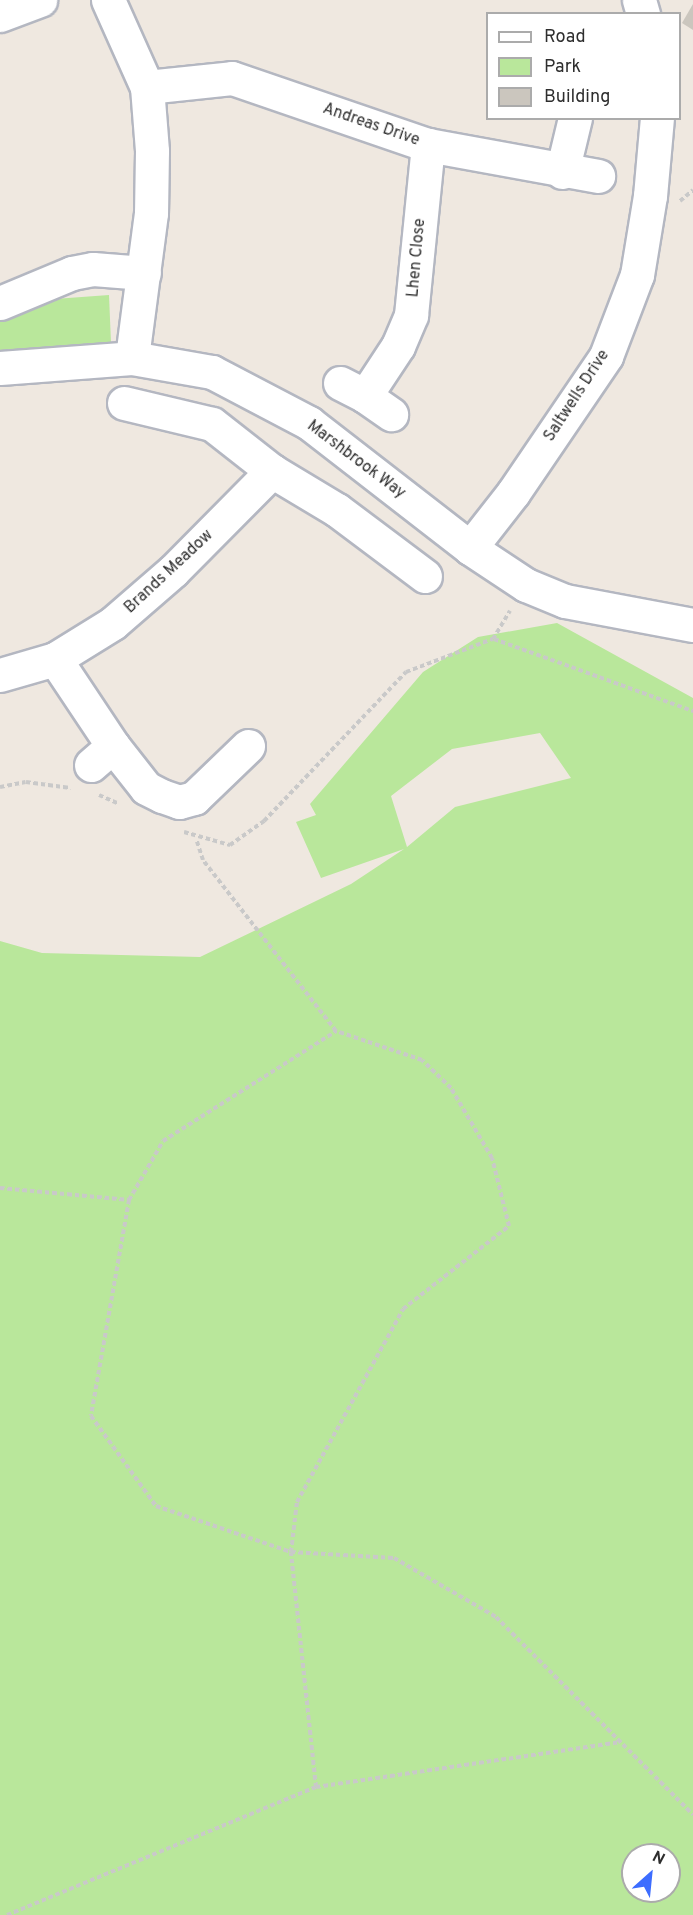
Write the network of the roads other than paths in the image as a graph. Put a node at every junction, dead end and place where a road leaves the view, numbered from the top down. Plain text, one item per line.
1 (40, 0) edge
2 (108, 0) edge
3 (0, 15) edge
4 (147, 87) junction
5 (575, 120) edge
6 (657, 120) edge
7 (428, 145) junction
8 (562, 172) junction
9 (598, 176) dead end
10 (144, 273) junction
11 (0, 303) edge
12 (132, 358) junction
13 (0, 368) edge
14 (365, 398) dead end
15 (124, 403) dead end
16 (272, 471) junction
17 (470, 548) junction
18 (425, 576) dead end
19 (693, 625) edge
20 (55, 659) junction
21 (0, 675) edge
22 (248, 746) dead end

1 - 3 street
2 - 4 street
4 - 7 street, Andreas Drive
4 - 10 street
5 - 8 street
6 - 17 street, Saltwells Drive
7 - 8 street, Andreas Drive
7 - 14 street, Lhen Close
8 - 9 street, Andreas Drive
10 - 11 street
10 - 12 street
12 - 13 street, Marshbrook Way
12 - 17 street, Marshbrook Way
15 - 16 street
16 - 18 street
16 - 20 street, Brands Meadow
17 - 19 street, Marshbrook Way
20 - 21 street, Brands Meadow
20 - 22 street

